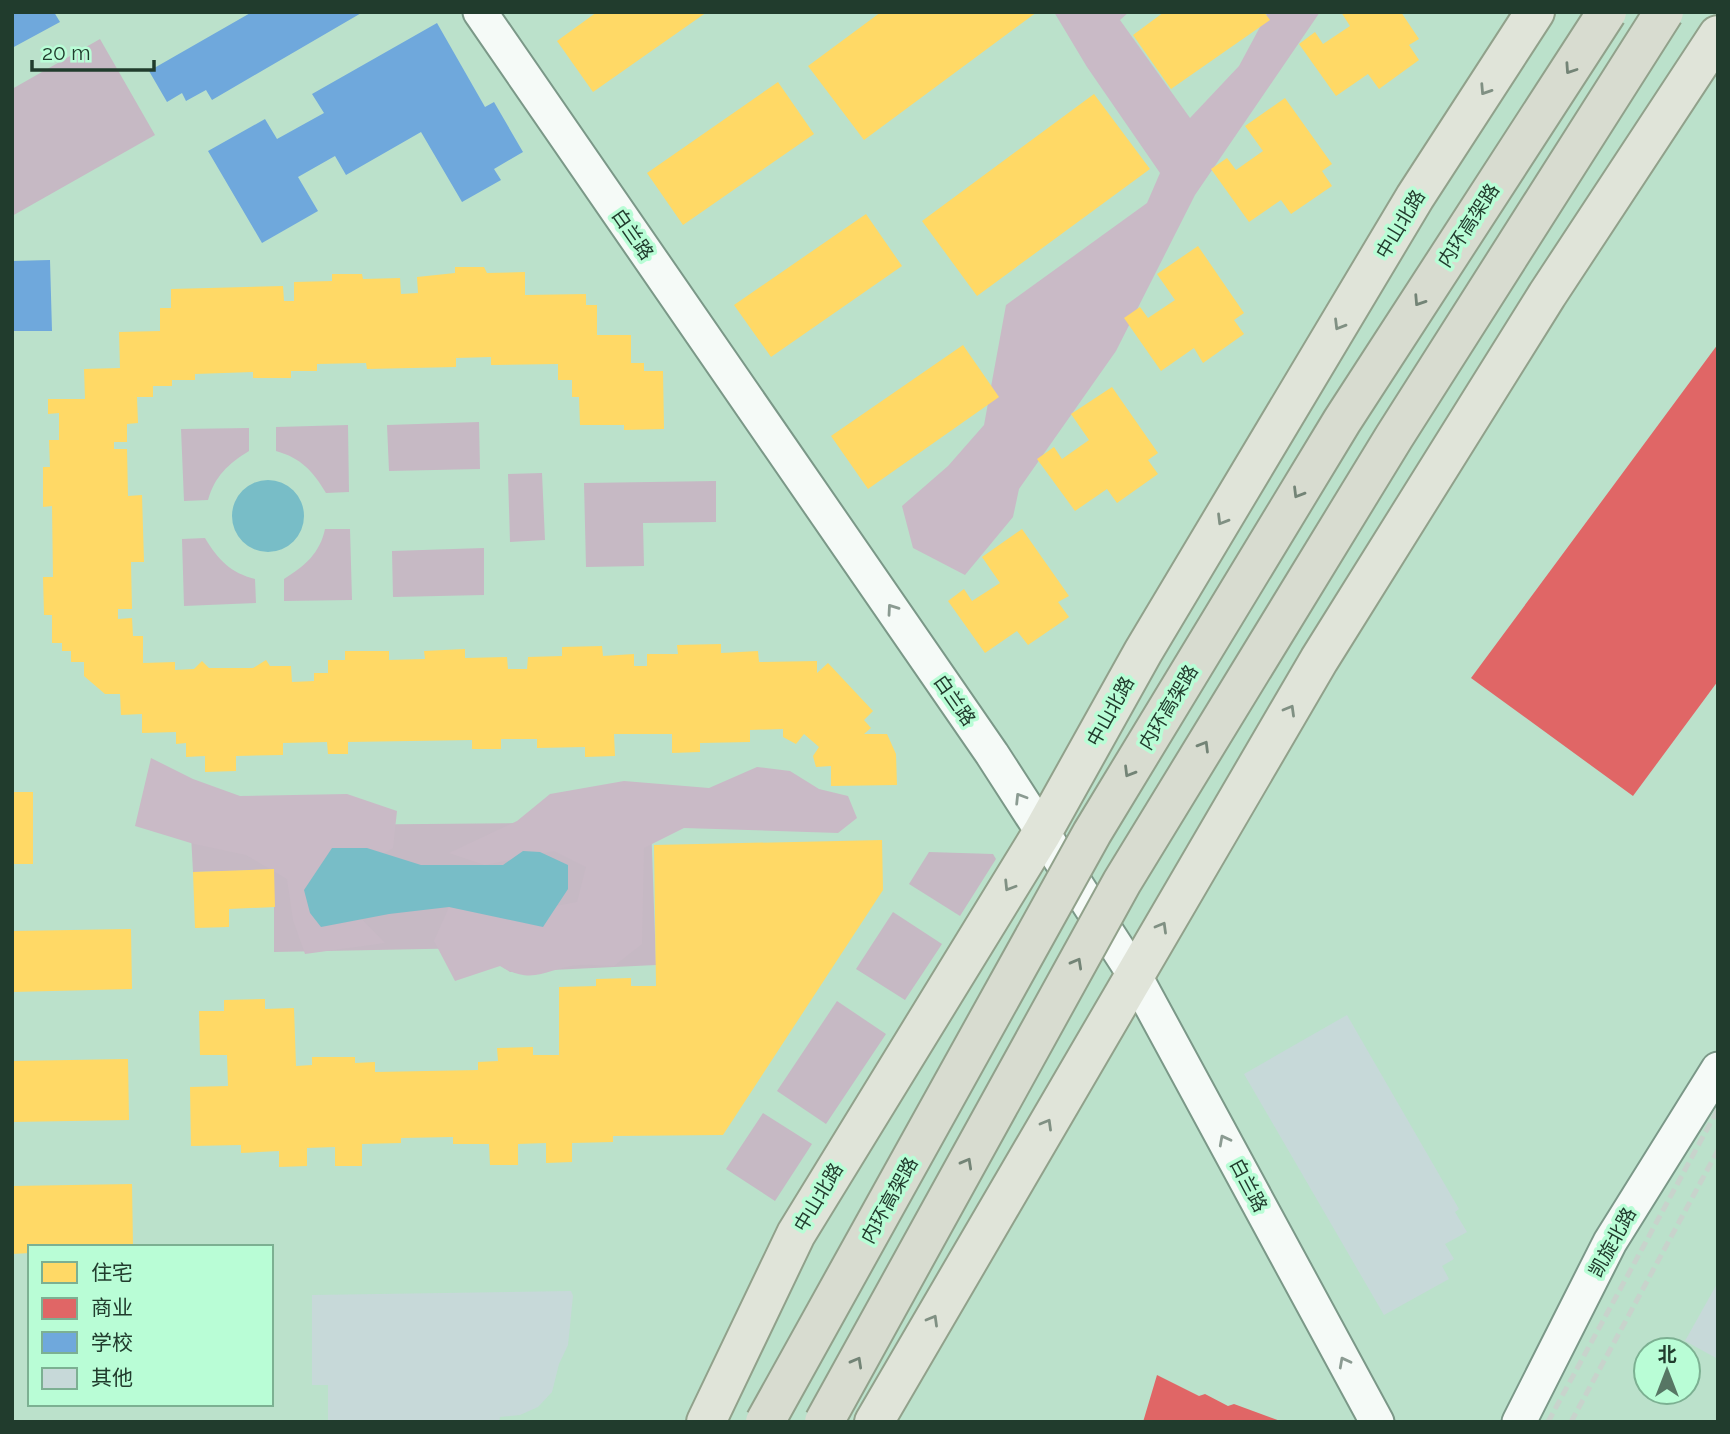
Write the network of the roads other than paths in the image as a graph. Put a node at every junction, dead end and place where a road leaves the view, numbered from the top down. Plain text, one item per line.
1 (480, 12) edge
2 (1535, 12) edge
3 (1608, 12) edge
4 (1664, 12) edge
5 (1718, 35) edge
6 (1042, 833) junction
7 (1135, 974) junction
8 (1718, 1069) edge
9 (706, 1422) edge
10 (765, 1422) edge
11 (824, 1422) edge
12 (874, 1422) edge
13 (1377, 1422) edge
14 (1519, 1422) edge

6 -> 1 street, 白兰路
2 -> 6 main road, 中山北路
3 -> 10 highway, 内环高架路, bridge
11 -> 4 highway, bridge
7 -> 5 main road
6 - 7 street, 白兰路
6 -> 9 main road, 中山北路
12 -> 7 main road
13 -> 7 street, 白兰路
8 - 14 street, 凯旋北路

